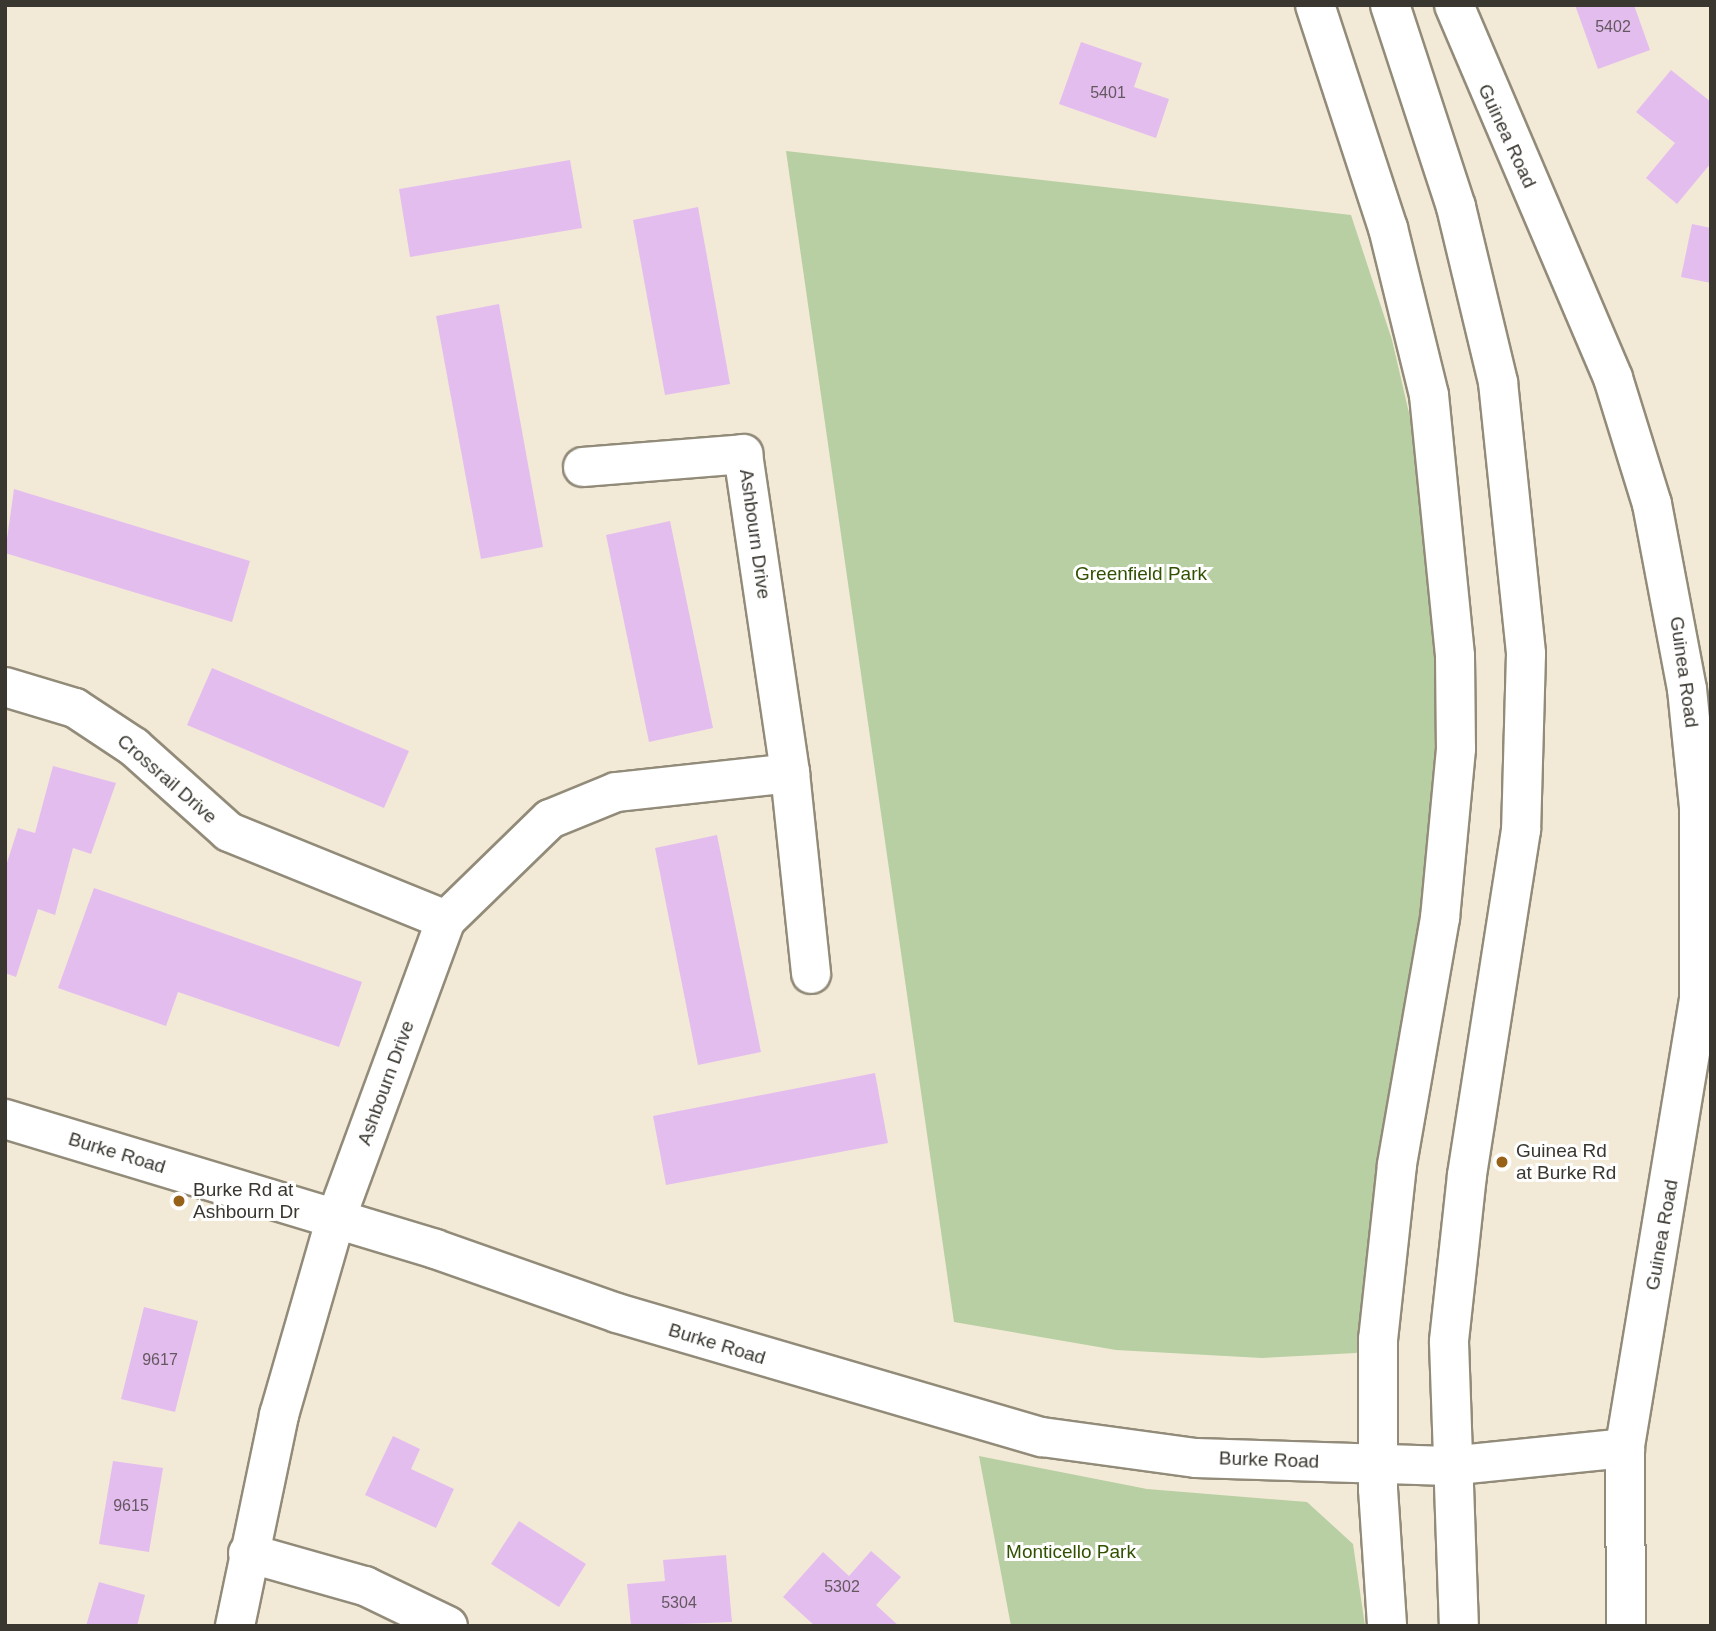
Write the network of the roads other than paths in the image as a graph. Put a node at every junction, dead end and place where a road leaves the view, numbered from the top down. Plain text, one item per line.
1 (1315, 5) edge
2 (1390, 5) edge
3 (1454, 5) edge
4 (583, 467) dead end
5 (5, 687) edge
6 (790, 773) junction
7 (446, 920) junction
8 (811, 974) dead end
9 (5, 1119) edge
10 (335, 1221) junction
11 (1625, 1448) junction
12 (1377, 1464) junction
13 (1449, 1466) junction
14 (248, 1552) junction
15 (235, 1626) edge
16 (448, 1626) edge
17 (1388, 1626) edge
18 (1459, 1626) edge
19 (1626, 1626) edge

1 - 12 main road
2 - 13 main road
3 - 11 main road, Guinea Road
4 - 6 main road, Ashbourn Drive
5 - 7 main road, Crossrail Drive
6 - 7 main road, Ashbourn Drive
6 - 8 main road, Ashbourn Drive
7 - 10 main road, Ashbourn Drive
9 - 10 main road, Burke Road
10 - 12 main road, Burke Road
10 - 14 main road, Ashbourn Drive
11 - 13 main road, Burke Road
11 - 19 main road, Guinea Road
12 - 13 main road, Burke Road
12 - 17 main road
13 - 18 main road
14 - 15 main road, Ashbourn Drive
14 - 16 main road

